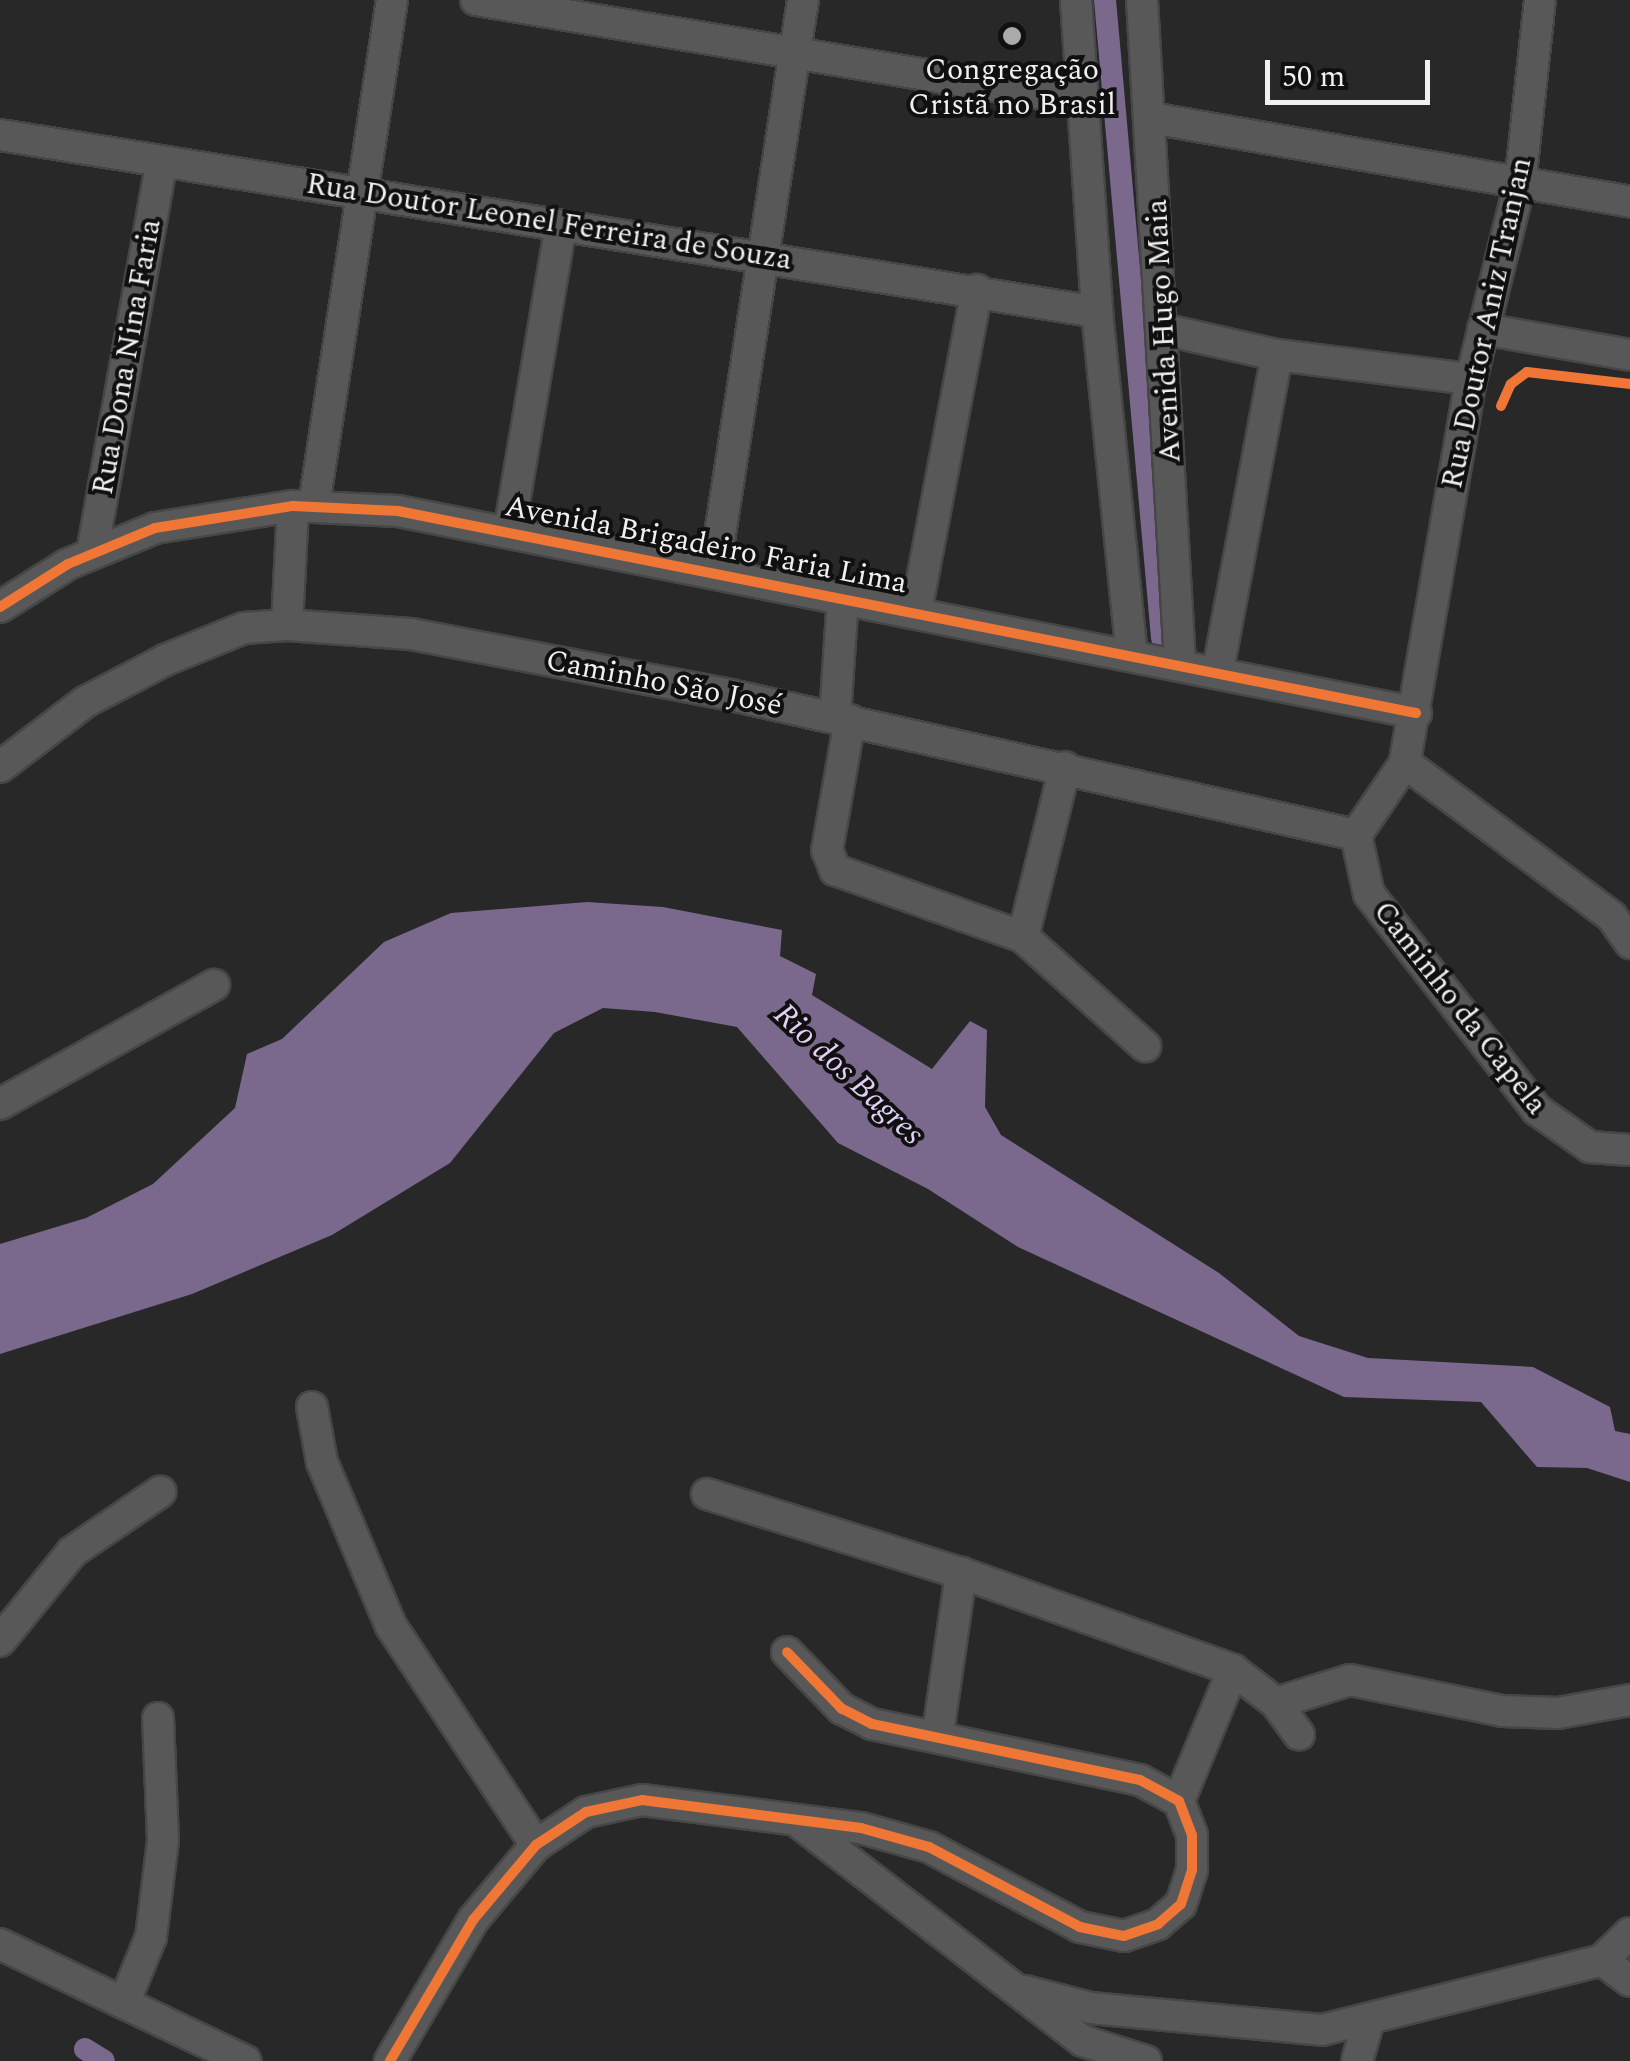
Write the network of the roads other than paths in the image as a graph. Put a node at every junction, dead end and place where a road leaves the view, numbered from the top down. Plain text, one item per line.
1 (392, 0) edge
2 (476, 0) edge
3 (803, 0) edge
4 (1076, 0) edge
5 (1142, 0) edge
6 (1540, 0) edge
7 (794, 54) junction
8 (1083, 101) junction
9 (1151, 118) junction
10 (0, 135) edge
11 (162, 160) junction
12 (1520, 183) junction
13 (359, 190) junction
14 (1630, 202) edge
15 (561, 226) junction
16 (764, 256) junction
17 (977, 290) junction
18 (1096, 312) junction
19 (1483, 329) junction
20 (1166, 330) junction
21 (1277, 355) junction
22 (1630, 355) edge
23 (1471, 379) junction
24 (304, 506) junction
25 (508, 532) junction
26 (92, 553) junction
27 (714, 573) junction
28 (843, 596) junction
29 (0, 607) edge
30 (916, 612) junction
31 (287, 625) junction
32 (1132, 654) junction
33 (1180, 663) junction
34 (1218, 670) junction
35 (1416, 713) junction
36 (842, 718) junction
37 (1406, 763) junction
38 (0, 767) edge
39 (1065, 767) junction
40 (1356, 835) junction
41 (1023, 937) junction
42 (1630, 943) edge
43 (214, 985) dead end
44 (1145, 1046) dead end
45 (0, 1104) edge
46 (1629, 1148) edge
47 (312, 1407) dead end
48 (160, 1492) dead end
49 (707, 1494) dead end
50 (961, 1573) junction
51 (0, 1641) edge
52 (786, 1652) dead end
53 (1233, 1670) junction
54 (1630, 1700) edge
55 (1276, 1702) junction
56 (158, 1718) dead end
57 (938, 1733) junction
58 (1299, 1735) dead end
59 (1180, 1801) junction
60 (793, 1818) junction
61 (536, 1845) junction
62 (1630, 1934) edge
63 (0, 1944) edge
64 (1602, 1960) junction
65 (1630, 1981) edge
66 (1025, 1991) junction
67 (124, 2003) junction
68 (1370, 2020) junction
69 (245, 2061) edge
70 (390, 2061) edge
71 (1146, 2061) edge
72 (1356, 2061) edge

1 - 13 street
2 - 7 street
3 - 7 street
4 - 8 street, Avenida Hugo Maia
5 - 9 street, Avenida Hugo Maia
6 - 12 street, Rua Doutor Aniz Tranjan
7 - 8 street
7 - 16 street
8 - 18 street, Avenida Hugo Maia
9 - 12 street
9 - 20 street, Avenida Hugo Maia
10 - 11 street, Rua Doutor Leonel Ferreira de Souza
11 - 13 street, Rua Doutor Leonel Ferreira de Souza
11 - 26 street, Rua Dona Nina Faria
12 - 14 street
12 - 19 street, Rua Doutor Aniz Tranjan
13 - 15 street, Rua Doutor Leonel Ferreira de Souza
13 - 24 street
15 - 16 street, Rua Doutor Leonel Ferreira de Souza
15 - 25 street
16 - 17 street, Rua Doutor Leonel Ferreira de Souza
16 - 27 street
17 - 18 street, Rua Doutor Leonel Ferreira de Souza
17 - 30 street
18 - 32 street, Avenida Hugo Maia
19 - 22 street
19 - 23 street, Rua Doutor Aniz Tranjan
20 - 21 street
20 - 33 street, Avenida Hugo Maia
21 - 23 street
21 - 34 street
23 - 35 street, Rua Doutor Aniz Tranjan
24 - 25 street, Avenida Brigadeiro Faria Lima
24 - 26 street, Avenida Brigadeiro Faria Lima
24 - 31 street
25 - 27 street, Avenida Brigadeiro Faria Lima
26 - 29 street, Avenida Brigadeiro Faria Lima
27 - 28 street, Avenida Brigadeiro Faria Lima
28 - 30 street, Avenida Brigadeiro Faria Lima
28 - 36 street
30 - 32 street, Avenida Brigadeiro Faria Lima
31 - 36 street, Caminho São José
31 - 38 street, Caminho São José
32 - 33 street, Avenida Brigadeiro Faria Lima
33 - 34 street, Avenida Brigadeiro Faria Lima
34 - 35 street, Avenida Brigadeiro Faria Lima
35 - 37 street, Rua Doutor Aniz Tranjan
36 - 39 street, Caminho São José
36 - 41 street
37 - 40 street
37 - 42 street
39 - 40 street, Caminho São José
39 - 41 street
40 - 46 street, Caminho da Capela
41 - 44 street
43 - 45 street
47 - 61 street
48 - 51 street
49 - 50 street
50 - 53 street
50 - 57 street
52 - 57 street
53 - 55 street
53 - 59 street
54 - 55 street
55 - 58 street
56 - 67 street
57 - 59 street
59 - 60 street
60 - 61 street
60 - 66 street
61 - 70 street
62 - 64 street
63 - 67 street
64 - 65 street
64 - 68 street
66 - 68 street
66 - 71 street
67 - 69 street
68 - 72 street

